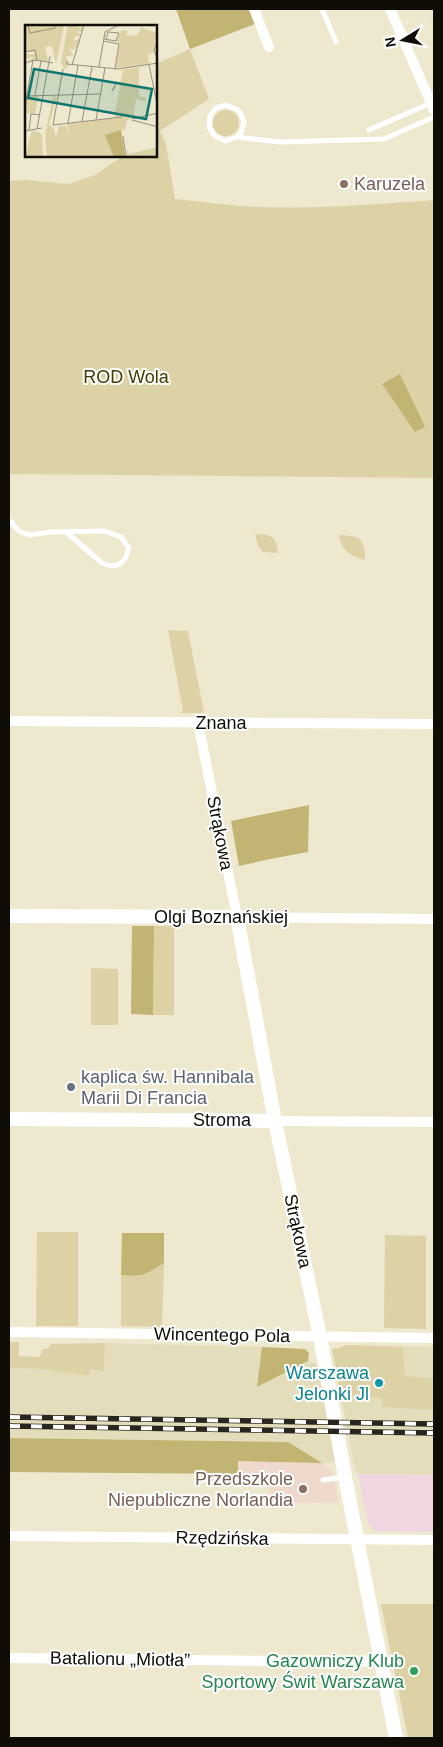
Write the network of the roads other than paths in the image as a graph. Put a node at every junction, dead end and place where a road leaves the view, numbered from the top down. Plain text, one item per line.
1 (254, 9) edge
2 (322, 9) edge
3 (390, 9) edge
4 (336, 42) dead end
5 (269, 48) dead end
6 (432, 107) edge
7 (434, 117) edge
8 (369, 130) dead end
9 (236, 137) junction
10 (9, 520) edge
11 (66, 532) junction
12 (9, 721) edge
13 (198, 723) junction
14 (434, 724) edge
15 (9, 916) edge
16 (237, 917) junction
17 (434, 919) edge
18 (9, 1119) edge
19 (275, 1121) junction
20 (434, 1122) edge
21 (9, 1332) edge
22 (320, 1336) junction
23 (434, 1338) edge
24 (345, 1477) junction
25 (324, 1480) dead end
26 (9, 1536) edge
27 (358, 1540) junction
28 (434, 1540) edge
29 (9, 1658) edge
30 (381, 1660) junction
31 (396, 1738) edge

1 - 5 street
2 - 4 lane
3 - 6 street
6 - 8 lane
7 - 9 lane
9 - 9 lane
10 - 11 lane
11 - 11 lane
12 - 13 street, Znana
13 - 14 street, Znana
13 - 16 street, Strąkowa
15 - 16 street, Olgi Boznańskiej
16 - 17 street, Olgi Boznańskiej
16 - 19 street, Strąkowa
18 - 19 street, Stroma
19 - 20 street, Stroma
19 - 22 street, Strąkowa
21 - 22 street, Wincentego Pola
22 - 23 street, Wincentego Pola
22 - 24 street, Strąkowa
24 - 25 lane
24 - 27 street, Strąkowa
26 - 27 street, Rzędzińska
27 - 28 street, Rzędzińska
27 - 30 street, Strąkowa
29 - 30 street, Batalionu „Miotła”
30 - 31 street, Strąkowa

